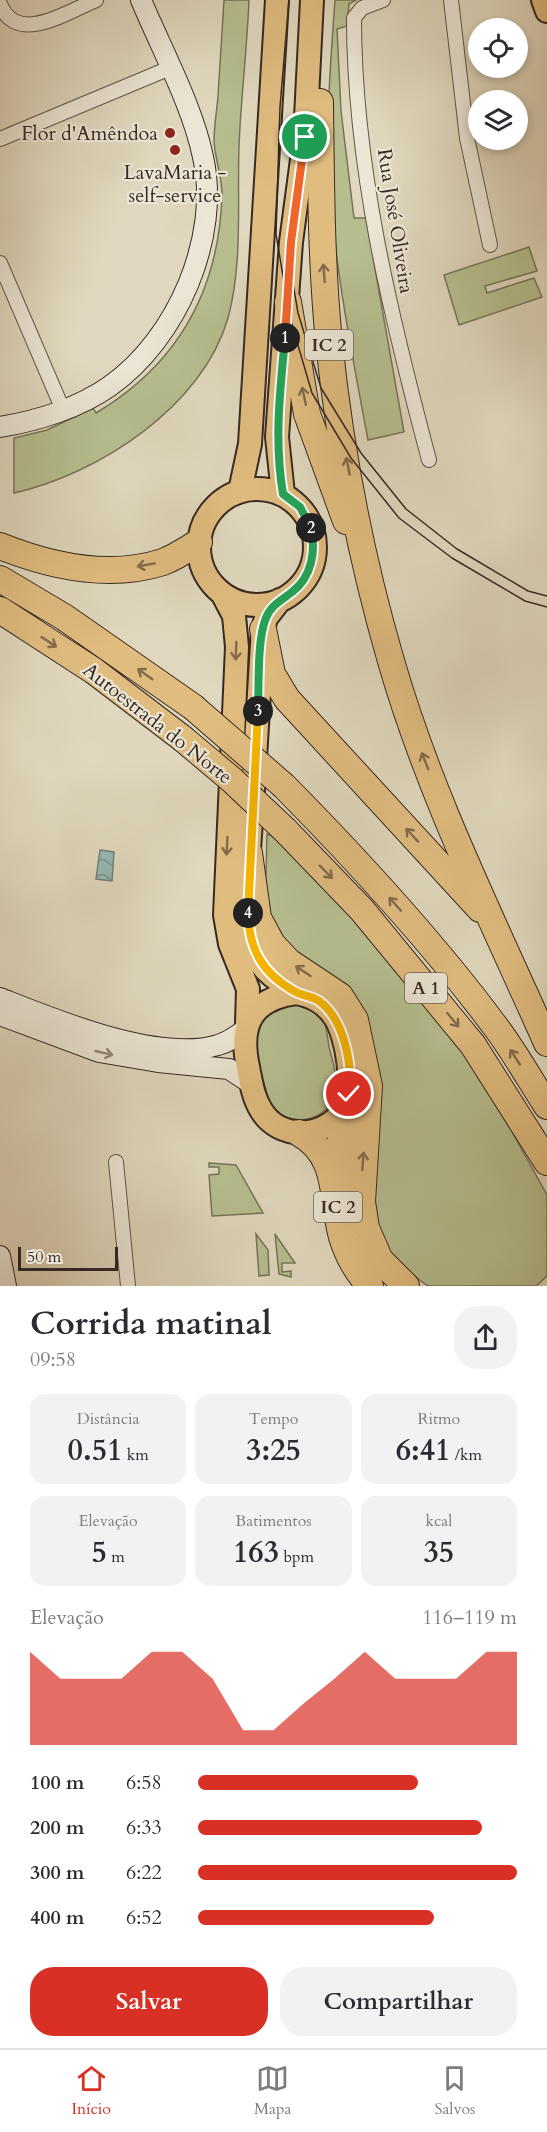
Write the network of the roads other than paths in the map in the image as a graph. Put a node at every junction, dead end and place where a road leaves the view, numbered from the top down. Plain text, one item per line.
1 (96, 0) edge
2 (141, 0) edge
3 (261, 0) edge
4 (277, 0) edge
5 (312, 0) edge
6 (325, 0) edge
7 (382, 0) edge
8 (451, 0) edge
9 (543, 0) edge
10 (0, 4) edge
11 (547, 11) edge
12 (170, 68) junction
13 (320, 102) junction
14 (0, 139) edge
15 (291, 242) junction
16 (490, 245) dead end
17 (0, 263) edge
18 (288, 302) junction
19 (259, 318) junction
20 (63, 410) junction
21 (0, 428) edge
22 (429, 460) dead end
23 (240, 490) junction
24 (283, 494) junction
25 (200, 542) junction
26 (0, 546) edge
27 (0, 579) edge
28 (370, 586) junction
29 (223, 596) junction
30 (280, 600) junction
31 (0, 610) edge
32 (263, 629) junction
33 (249, 853) junction
34 (494, 925) junction
35 (296, 993) junction
36 (0, 998) edge
37 (0, 1015) edge
38 (246, 1026) junction
39 (547, 1042) edge
40 (252, 1084) junction
41 (547, 1106) edge
42 (343, 1112) junction
43 (299, 1133) junction
44 (531, 1139) junction
45 (116, 1162) dead end
46 (547, 1162) edge
47 (547, 1172) edge
48 (0, 1256) edge
49 (379, 1258) junction
50 (6, 1286) edge
51 (128, 1286) edge
52 (370, 1286) edge
53 (406, 1286) edge

1 - 10 street
2 - 12 street
3 - 19 main road
4 - 19 main road
5 - 15 main road, IC 2
6 - 13 main road, IC 2
7 - 22 street, Rua José Oliveira
8 - 16 street
9 - 11 main road
12 - 14 street
12 - 20 street
13 - 15 main road, IC 2
28 -> 13 highway, IC 2
15 - 18 main road, IC 2
17 - 20 street
18 - 24 main road
28 -> 18 highway, IC 2
19 - 23 main road
20 - 21 street
23 - 24 main road
23 - 25 main road
24 - 30 main road
25 -> 26 highway
25 - 29 main road
41 -> 27 highway, Autoestrada do Norte / A 1, bridge
34 -> 28 highway, IC 2
29 - 30 main road
29 -> 38 main road
30 - 32 main road
31 -> 44 highway, Autoestrada do Norte / A 1, bridge
32 - 33 main road
34 -> 32 highway
33 - 35 main road
49 -> 33 highway
34 - 39 highway, IC 2
35 - 38 main road
35 - 42 main road
36 - 38 street
37 -> 40 street
38 - 40 main road
40 - 43 main road
42 - 43 main road
42 - 49 highway
43 - 52 highway, IC 2
44 - 46 highway, Autoestrada do Norte / A 1
44 - 47 highway
45 - 51 street
48 - 50 street
49 - 53 highway

